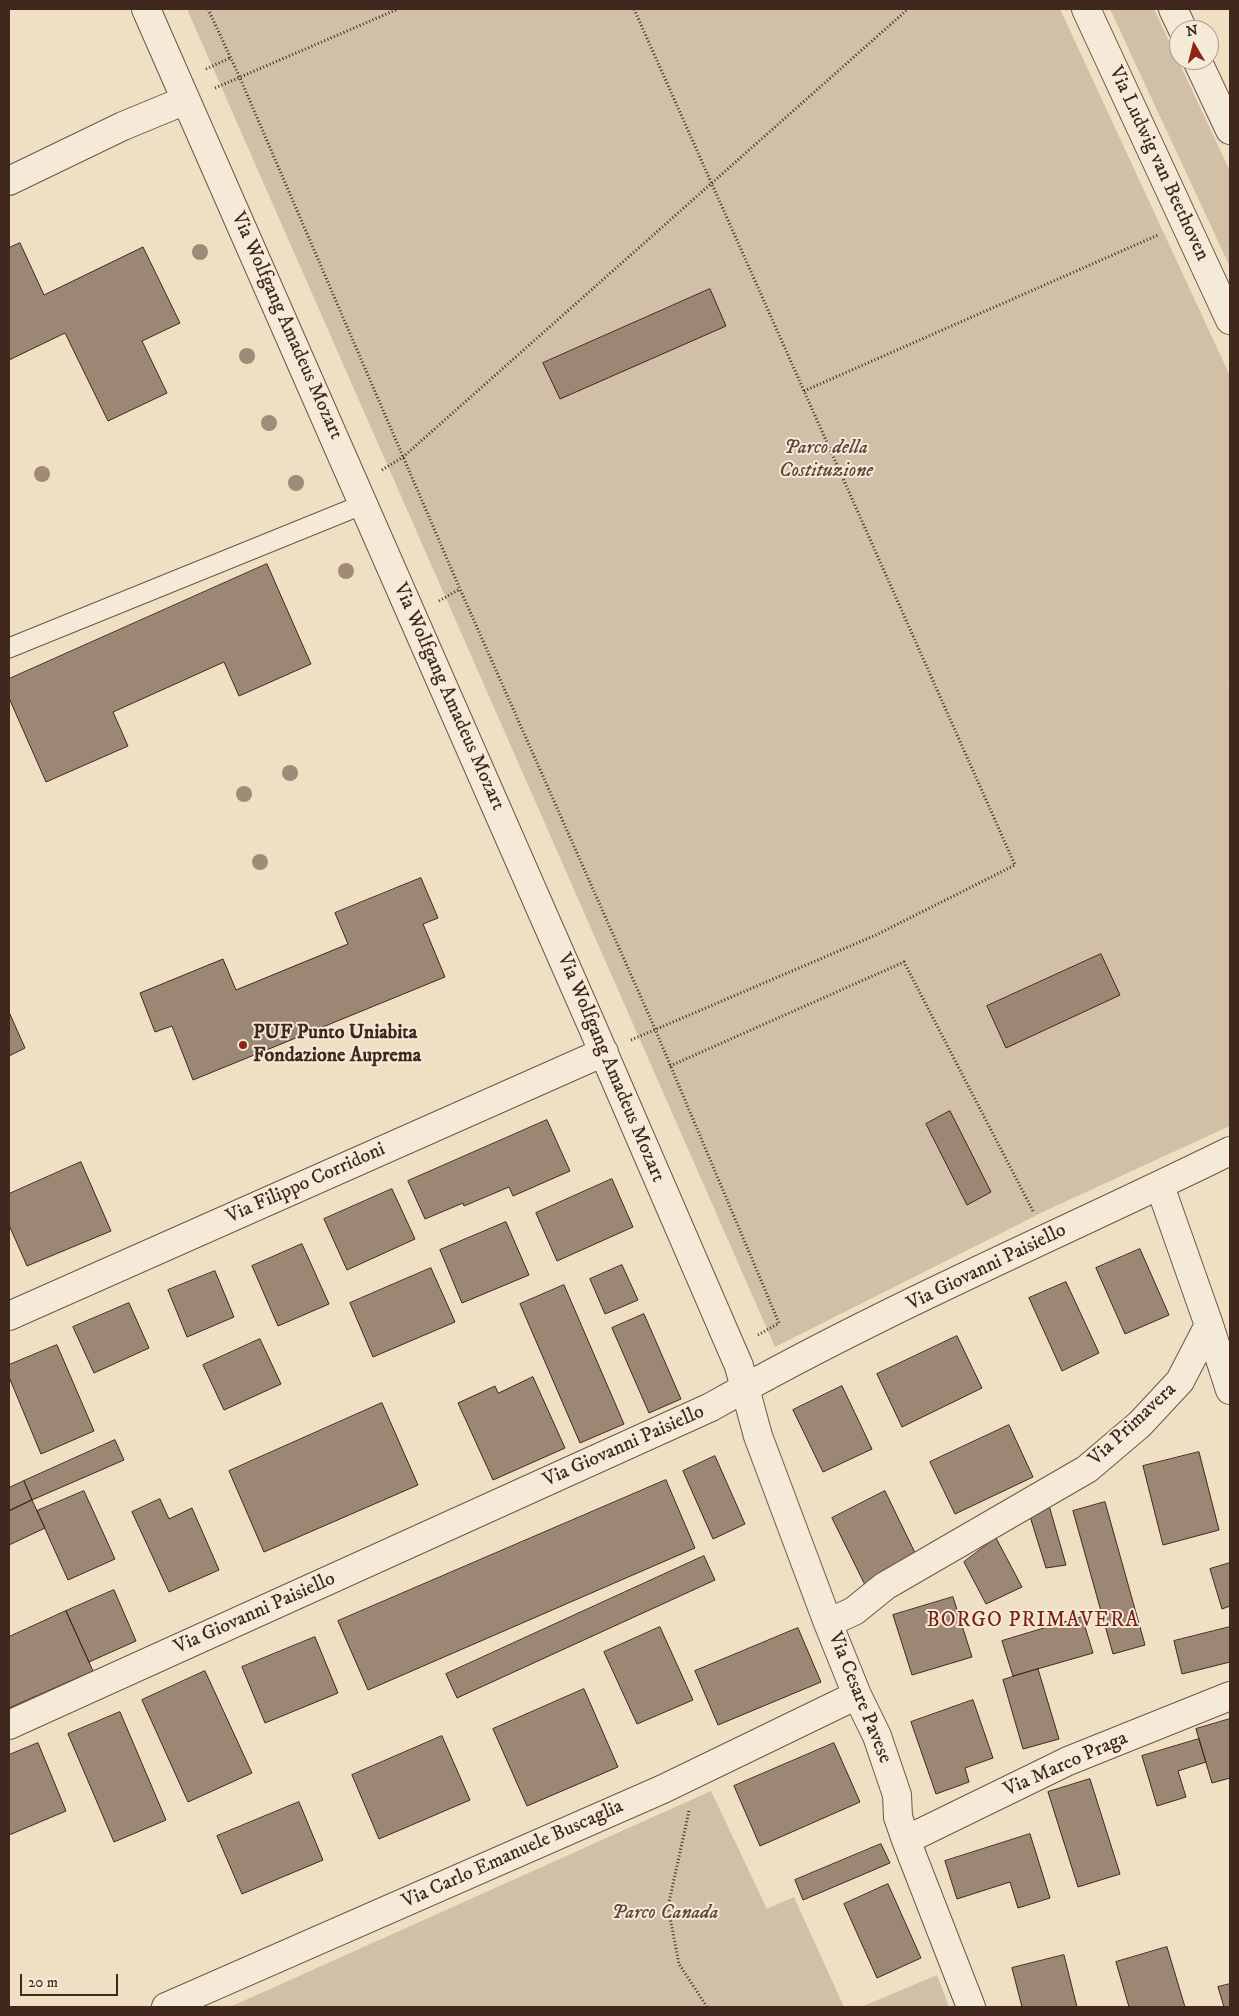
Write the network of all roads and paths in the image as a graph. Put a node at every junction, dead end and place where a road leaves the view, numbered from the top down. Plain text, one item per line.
1 (146, 9) edge
2 (208, 9) edge
3 (398, 9) edge
4 (634, 9) edge
5 (908, 9) edge
6 (1086, 9) edge
7 (1202, 70) edge
8 (240, 78) junction
9 (186, 100) junction
10 (1230, 130) edge
11 (9, 181) edge
12 (712, 183) junction
13 (1185, 223) junction
14 (1230, 320) edge
15 (804, 391) junction
16 (403, 456) junction
17 (360, 495) junction
18 (9, 648) edge
19 (655, 1029) junction
20 (604, 1052) junction
21 (670, 1066) junction
22 (1230, 1151) edge
23 (1160, 1186) junction
24 (1047, 1238) junction
25 (9, 1316) edge
26 (1209, 1325) junction
27 (732, 1350) junction
28 (746, 1388) junction
29 (1230, 1390) edge
30 (828, 1624) junction
31 (857, 1695) junction
32 (1230, 1696) edge
33 (9, 1725) edge
34 (691, 1803) dead end
35 (906, 1840) junction
36 (166, 2007) edge
37 (707, 2007) edge
38 (971, 2007) edge

1 - 9 street, Via Wolfgang Amadeus Mozart
2 - 8 path
3 - 8 path
4 - 12 path
5 - 12 path
6 - 13 street, Via Ludwig van Beethoven
7 - 10 street
8 - 9 path
8 - 16 path
9 - 11 street
9 - 17 street, Via Wolfgang Amadeus Mozart
12 - 15 path
12 - 16 path
13 - 14 street, Via Ludwig van Beethoven
13 - 15 path
15 - 19 path
16 - 17 path
16 - 19 path
17 - 18 lane
17 - 20 street, Via Wolfgang Amadeus Mozart
19 - 20 path
19 - 21 path
20 - 25 street, Via Filippo Corridoni
20 - 27 street, Via Wolfgang Amadeus Mozart
21 - 24 path
21 - 27 path
22 - 23 street, Via Giovanni Paisiello
23 - 24 street, Via Giovanni Paisiello
23 - 26 street
24 - 28 street, Via Giovanni Paisiello
26 - 29 street
26 - 30 street, Via Primavera
27 - 28 street, Via Wolfgang Amadeus Mozart
28 - 30 street, Via Cesare Pavese
28 - 33 street, Via Giovanni Paisiello
30 - 31 street, Via Cesare Pavese
31 - 35 street, Via Cesare Pavese
31 - 36 street, Via Carlo Emanuele Buscaglia
32 - 35 street, Via Marco Praga
34 - 37 path
35 - 38 street, Via Cesare Pavese

